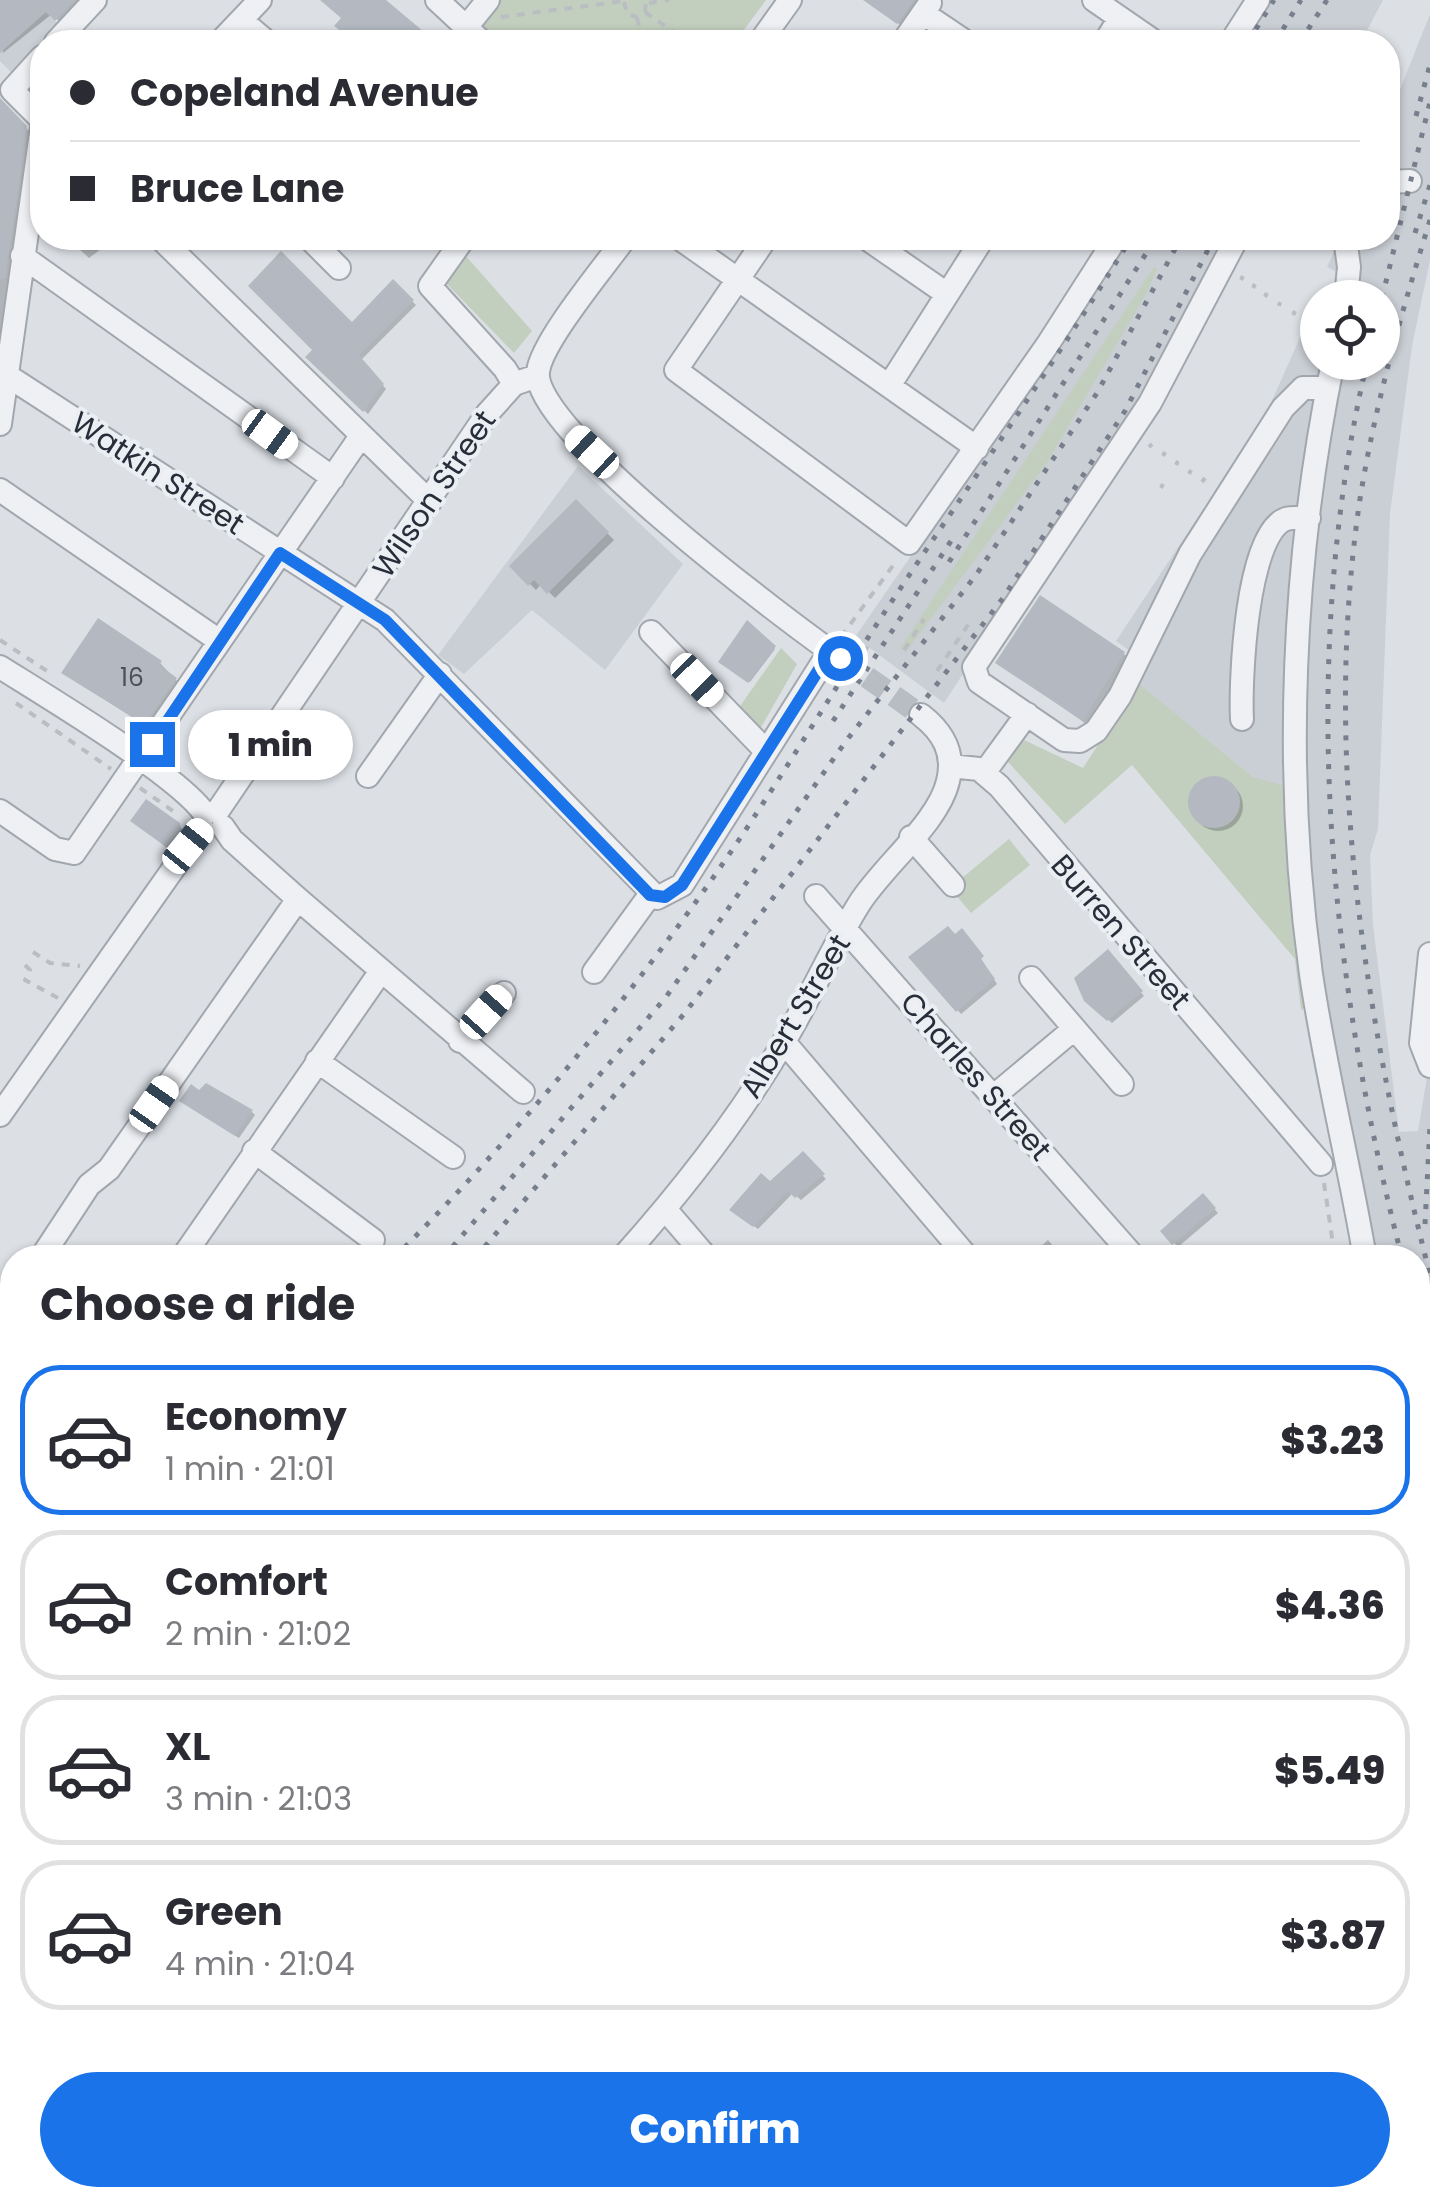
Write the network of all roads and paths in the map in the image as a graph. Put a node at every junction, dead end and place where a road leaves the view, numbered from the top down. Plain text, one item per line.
1 (95, 0) edge
2 (260, 0) edge
3 (437, 0) edge
4 (488, 0) edge
5 (624, 0) edge
6 (669, 0) edge
7 (790, 0) edge
8 (1094, 0) edge
9 (1258, 0) edge
10 (650, 1) edge
11 (928, 6) edge
12 (645, 12) junction
13 (637, 16) junction
14 (1120, 18) junction
15 (242, 21) junction
16 (67, 30) edge
17 (233, 30) edge
18 (253, 30) edge
19 (470, 30) edge
20 (476, 30) edge
21 (492, 30) edge
22 (640, 30) edge
23 (671, 30) edge
24 (774, 30) edge
25 (911, 30) edge
26 (953, 30) edge
27 (1113, 30) edge
28 (1138, 30) edge
29 (1239, 30) edge
30 (30, 70) edge
31 (30, 110) edge
32 (30, 203) edge
33 (172, 250) edge
34 (322, 250) edge
35 (456, 250) edge
36 (617, 250) edge
37 (695, 250) edge
38 (757, 250) edge
39 (883, 250) edge
40 (975, 250) edge
41 (1108, 250) edge
42 (1231, 250) edge
43 (1347, 250) edge
44 (1353, 250) edge
45 (22, 256) junction
46 (1349, 267) junction
47 (340, 268) dead end
48 (736, 280) junction
49 (1348, 280) edge
50 (947, 294) junction
51 (4, 372) edge
52 (537, 376) junction
53 (1330, 380) edge
54 (514, 384) junction
55 (889, 386) junction
56 (1328, 388) junction
57 (0, 424) edge
58 (361, 436) junction
59 (977, 448) junction
60 (333, 478) junction
61 (0, 490) edge
62 (430, 502) junction
63 (1309, 518) junction
64 (908, 544) junction
65 (280, 553) junction
66 (360, 602) junction
67 (966, 614) dead end
68 (924, 619) dead end
69 (972, 620) junction
70 (978, 624) dead end
71 (652, 632) dead end
72 (218, 640) junction
73 (868, 646) dead end
74 (904, 650) dead end
75 (843, 651) junction
76 (0, 668) edge
77 (937, 671) dead end
78 (440, 674) junction
79 (16, 703) dead end
80 (1026, 714) junction
81 (921, 715) tunnel mouth
82 (1242, 719) dead end
83 (766, 751) junction
84 (950, 766) junction
85 (134, 771) junction
86 (984, 773) junction
87 (368, 776) dead end
88 (0, 811) edge
89 (206, 820) junction
90 (911, 837) junction
91 (953, 885) dead end
92 (657, 896) junction
93 (816, 896) dead end
94 (298, 899) junction
95 (848, 928) junction
96 (34, 952) dead end
97 (1430, 954) edge
98 (25, 965) dead end
99 (88, 967) dead end
100 (381, 971) junction
101 (594, 972) dead end
102 (1031, 978) dead end
103 (504, 992) dead end
104 (66, 1003) dead end
105 (1074, 1029) junction
106 (460, 1041) junction
107 (784, 1042) junction
108 (317, 1061) junction
109 (1430, 1066) edge
110 (1122, 1084) dead end
111 (524, 1092) dead end
112 (994, 1096) junction
113 (0, 1115) edge
114 (254, 1151) junction
115 (453, 1158) dead end
116 (1321, 1164) joint
117 (665, 1209) junction
118 (373, 1240) dead end
119 (50, 1245) edge
120 (191, 1245) edge
121 (633, 1245) edge
122 (696, 1245) edge
123 (957, 1245) edge
124 (1124, 1245) edge
125 (1333, 1245) edge
126 (1362, 1245) edge

1 - 16 street
2 - 15 street
3 - 19 street
4 - 20 street
5 - 13 path
5 - 21 path
6 - 10 path
7 - 24 street
8 - 14 street
9 - 29 street
10 - 12 path
11 - 25 street
11 - 26 street
12 - 13 path
12 - 23 path
13 - 22 path
14 - 27 street
14 - 28 street
15 - 17 street
15 - 18 street
30 - 31 street
32 - 45 street
33 - 58 street
34 - 47 street
35 - 54 street
36 - 52 street
37 - 48 street
38 - 48 street
39 - 50 street
40 - 50 street
41 - 59 street
42 - 80 street
43 - 46 street
44 - 46 street
45 - 51 street
45 - 60 street
46 - 49 street
48 - 55 street
48 - 64 street
50 - 55 street
51 - 57 street
51 - 65 street, Watkin Street
52 - 54 street, Wilson Street
52 - 75 street
53 - 56 street
54 - 62 street, Wilson Street
55 - 59 street
56 - 63 street
56 - 80 street
58 - 60 street
58 - 62 street
59 - 64 street
60 - 65 street
61 - 72 street
62 - 66 street, Wilson Street
63 - 82 street
63 - 126 street
64 - 75 path
65 - 66 street, Watkin Street
65 - 72 street
66 - 78 street, Watkin Street
66 - 89 street, Wilson Street
67 - 69 path
68 - 74 path
69 - 70 path
69 - 77 path
71 - 83 street
72 - 85 street
73 - 75 path
75 - 83 street
76 - 85 street
78 - 87 street
78 - 92 street, Watkin Street
79 - 85 path
80 - 86 street
81 - 84 street
83 - 92 street
84 - 86 street
84 - 90 street, Albert Street
85 - 88 street
85 - 89 path
85 - 89 street
86 - 116 street, Burren Street
89 - 94 street
89 - 113 street, Wilson Street
90 - 91 street
90 - 95 street, Albert Street
92 - 101 street
93 - 95 street, Charles Street
94 - 100 street
94 - 119 street
95 - 107 street, Albert Street
95 - 112 street, Charles Street
96 - 99 path
97 - 109 street
98 - 104 path
100 - 106 street
100 - 108 street
102 - 105 street
103 - 106 street
105 - 110 street
105 - 112 street
106 - 111 street
107 - 117 street, Albert Street
107 - 123 street
108 - 114 street
108 - 115 street
112 - 124 street, Charles Street
114 - 118 street
114 - 120 street
116 - 125 path
117 - 121 street, Albert Street
117 - 122 street

